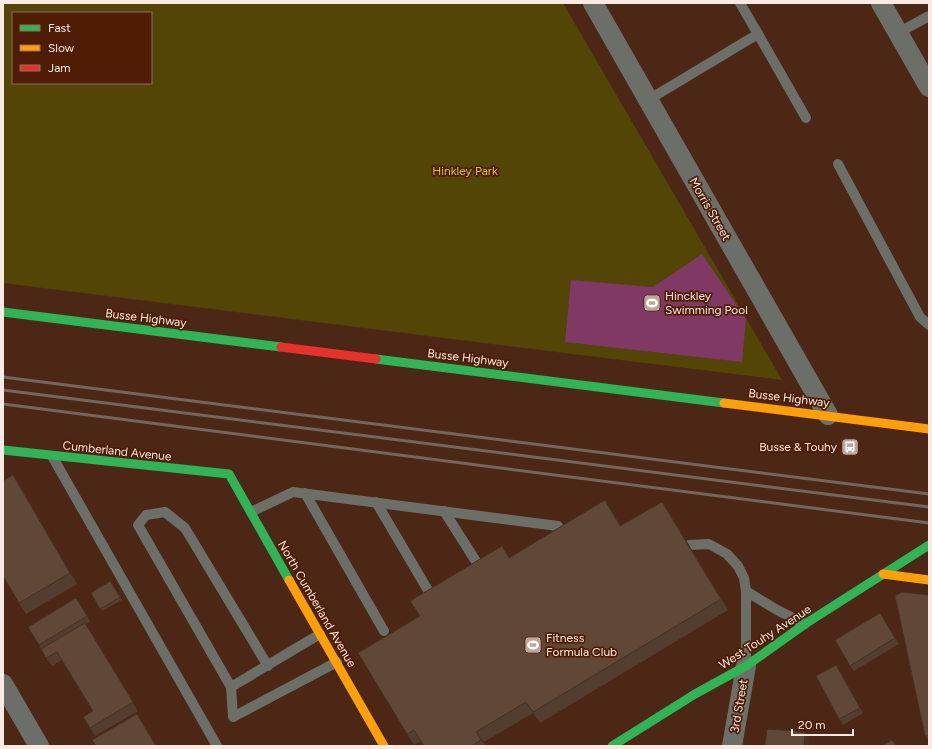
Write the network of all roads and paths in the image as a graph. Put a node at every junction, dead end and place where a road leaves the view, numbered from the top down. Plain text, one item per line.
1 (593, 3) edge
2 (740, 3) edge
3 (881, 3) edge
4 (929, 16) edge
5 (898, 33) junction
6 (758, 34) junction
7 (929, 87) edge
8 (648, 100) junction
9 (806, 118) dead end
10 (838, 164) dead end
11 (3, 312) edge
12 (929, 325) edge
13 (828, 415) junction
14 (929, 429) edge
15 (3, 450) edge
16 (52, 456) junction
17 (230, 474) joint
18 (305, 493) junction
19 (376, 502) junction
20 (444, 511) junction
21 (251, 512) junction
22 (558, 526) dead end
23 (689, 545) edge
24 (929, 545) edge
25 (477, 564) edge
26 (883, 574) junction
27 (929, 580) edge
28 (746, 591) junction
29 (429, 592) edge
30 (805, 624) junction
31 (384, 631) dead end
32 (320, 634) junction
33 (336, 662) junction
34 (268, 666) junction
35 (746, 666) junction
36 (3, 684) edge
37 (232, 687) junction
38 (38, 746) edge
39 (217, 746) edge
40 (384, 746) edge
41 (612, 746) edge
42 (732, 746) edge

1 - 8 street, Morris Street
2 - 6 lane
3 - 5 street
4 - 5 lane
5 - 7 street
6 - 8 lane
6 - 9 lane
8 - 13 street, Morris Street
10 - 12 lane
11 - 13 main road, Busse Highway
13 - 14 main road, Busse Highway
15 - 16 main road, Cumberland Avenue
16 - 17 main road, Cumberland Avenue
16 - 39 lane
17 - 21 main road, North Cumberland Avenue
18 - 19 lane
18 - 21 lane
18 - 31 lane
19 - 20 lane
19 - 29 lane
20 - 22 lane
20 - 25 lane
21 - 32 main road, North Cumberland Avenue
23 - 28 lane
24 - 26 main road, West Touhy Avenue
26 - 27 main road
26 - 30 main road, West Touhy Avenue
28 - 30 lane
28 - 35 lane
30 - 35 main road, West Touhy Avenue
32 - 33 main road, North Cumberland Avenue
32 - 34 lane
33 - 37 lane
33 - 40 main road, North Cumberland Avenue
34 - 37 lane
34 - 37 lane
35 - 41 main road, West Touhy Avenue
35 - 42 street, 3rd Street
36 - 38 street

